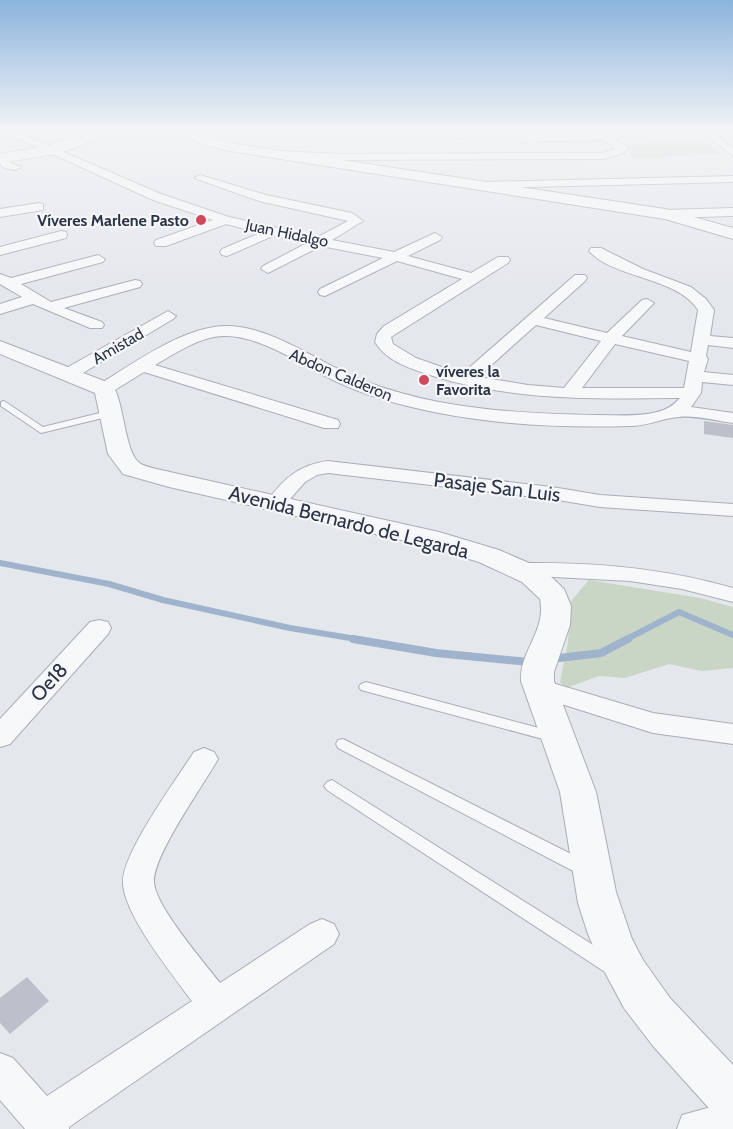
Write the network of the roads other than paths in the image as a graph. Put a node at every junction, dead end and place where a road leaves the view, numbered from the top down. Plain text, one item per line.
1 (127, 184) edge
2 (218, 184) edge
3 (474, 184) edge
4 (538, 184) edge
5 (483, 185) junction
6 (39, 207) dead end
7 (733, 212) edge
8 (0, 213) edge
9 (665, 214) junction
10 (225, 220) junction
11 (272, 232) junction
12 (733, 234) edge
13 (61, 235) dead end
14 (435, 237) dead end
15 (319, 240) junction
16 (161, 243) dead end
17 (596, 250) dead end
18 (0, 251) edge
19 (227, 252) dead end
20 (394, 256) junction
21 (98, 259) dead end
22 (503, 260) dead end
23 (268, 269) dead end
24 (473, 278) junction
25 (580, 278) dead end
26 (4, 281) edge
27 (135, 284) dead end
28 (325, 292) dead end
29 (33, 299) junction
30 (647, 303) dead end
31 (49, 307) junction
32 (0, 309) edge
33 (168, 316) dead end
34 (533, 320) junction
35 (96, 325) dead end
36 (611, 338) junction
37 (701, 340) junction
38 (733, 343) edge
39 (0, 347) edge
40 (699, 359) junction
41 (142, 366) junction
42 (67, 375) junction
43 (465, 380) junction
44 (733, 380) edge
45 (694, 385) junction
46 (570, 392) junction
47 (108, 401) junction
48 (4, 404) dead end
49 (677, 411) junction
50 (733, 418) edge
51 (331, 424) dead end
52 (276, 503) junction
53 (733, 510) edge
54 (524, 570) junction
55 (733, 595) edge
56 (99, 628) dead end
57 (538, 680) junction
58 (366, 687) dead end
59 (733, 734) edge
60 (0, 737) edge
61 (561, 739) junction
62 (343, 744) dead end
63 (204, 759) dead end
64 (332, 786) dead end
65 (592, 872) junction
66 (322, 934) dead end
67 (629, 978) junction
68 (216, 1005) junction
69 (0, 1071) edge
70 (733, 1099) edge
71 (733, 1120) edge
72 (47, 1125) edge
73 (696, 1129) edge

1 - 10 street, Juan Hidalgo
2 - 15 street
3 - 5 street
4 - 5 street
5 - 9 street
6 - 8 street
7 - 9 street
9 - 12 street
10 - 11 street, Juan Hidalgo
10 - 16 street
11 - 15 street, Juan Hidalgo
11 - 19 street
13 - 18 street
14 - 20 street
15 - 20 street, Juan Hidalgo
15 - 23 street
17 - 37 street
20 - 24 street, Juan Hidalgo
20 - 28 street
21 - 26 street
22 - 24 street
24 - 43 street
25 - 34 street
26 - 29 street
27 - 31 street
29 - 31 street
29 - 32 street
30 - 36 street
31 - 35 street
33 - 42 street, Amistad
34 - 36 street
34 - 43 street
36 - 40 street
36 - 46 street
37 - 38 street
37 - 40 street
39 - 42 street
40 - 45 street
41 - 47 street, Abdon Calderon
41 - 49 street, Abdon Calderon
41 - 51 street
42 - 47 street
43 - 46 street
44 - 45 street
45 - 46 street
45 - 49 street
47 - 48 lane
47 - 52 street, Avenida Bernardo de Legarda
49 - 50 street
52 - 53 street, Pasaje San Luis
52 - 54 street, Avenida Bernardo de Legarda
54 - 55 street
54 - 57 street, Avenida Bernardo de Legarda
56 - 60 street, Oe18
57 - 59 street
57 - 61 street
58 - 61 lane
61 - 65 street
62 - 65 lane
63 - 68 street
64 - 67 lane
65 - 67 street
66 - 68 street
67 - 70 street
68 - 72 street
69 - 72 street
71 - 73 street

